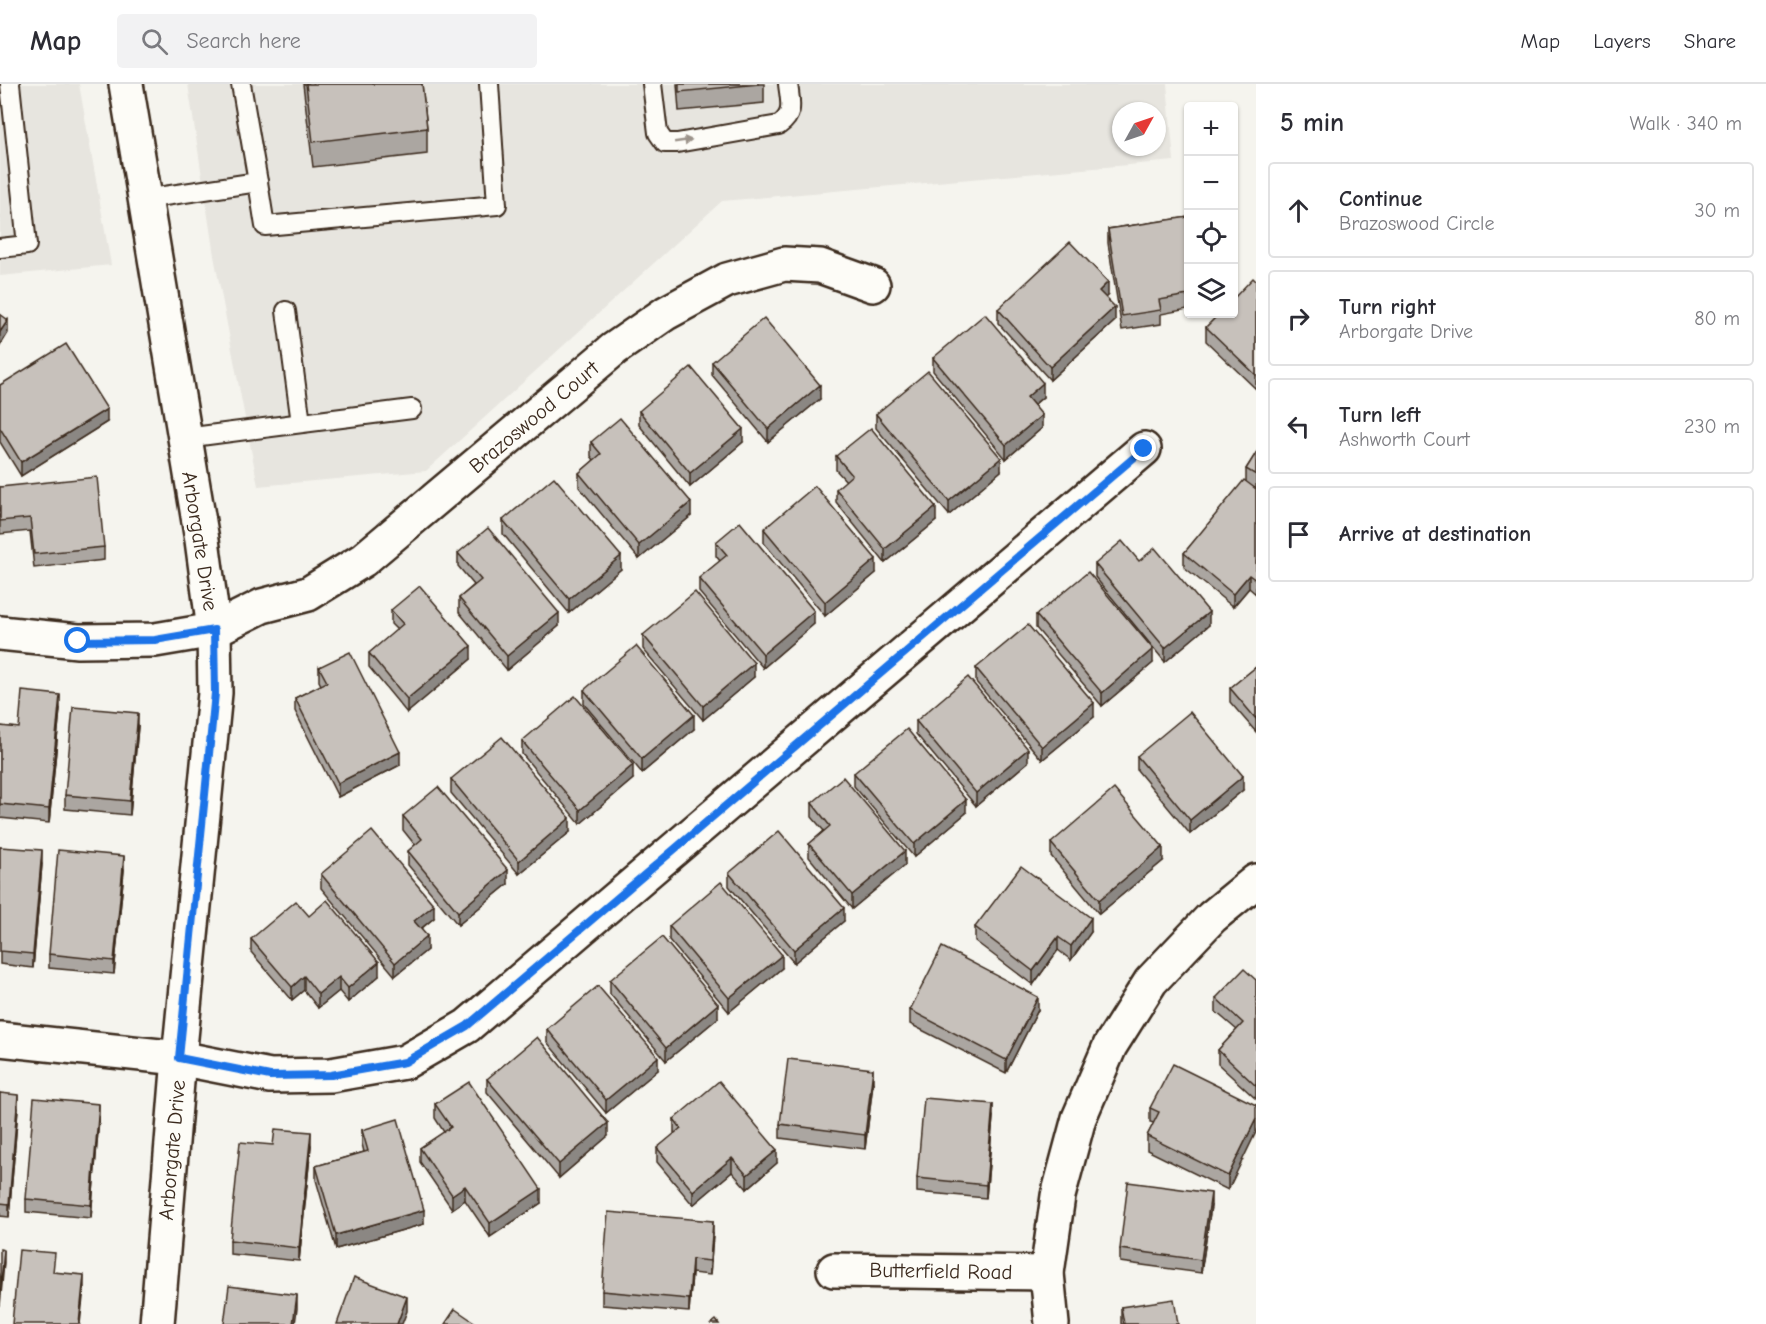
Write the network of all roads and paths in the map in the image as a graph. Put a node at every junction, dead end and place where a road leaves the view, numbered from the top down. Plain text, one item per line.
1 (10, 84) edge
2 (126, 84) edge
3 (241, 84) edge
4 (489, 84) edge
5 (652, 84) edge
6 (788, 84) edge
7 (258, 182) junction
8 (144, 199) junction
9 (0, 249) edge
10 (873, 285) dead end
11 (286, 311) dead end
12 (412, 409) dead end
13 (301, 423) junction
14 (185, 438) junction
15 (1144, 449) dead end
16 (214, 630) junction
17 (0, 633) edge
18 (1256, 881) edge
19 (0, 1040) edge
20 (179, 1058) junction
21 (834, 1270) dead end
22 (1047, 1273) junction
23 (157, 1324) edge
24 (1052, 1324) edge

1 - 9 lane
2 - 8 street, Arborgate Drive
3 - 7 lane
4 - 7 lane
5 -> 6 lane
7 - 8 lane
8 - 14 street, Arborgate Drive
10 - 16 street, Brazoswood Court
11 - 13 lane
12 - 13 lane
13 - 14 lane
14 - 16 street, Arborgate Drive
15 - 20 street
16 - 17 street, Brazoswood Court
16 - 20 street, Arborgate Drive
18 - 22 street
19 - 20 street
20 - 23 street, Arborgate Drive
21 - 22 street, Butterfield Road
22 - 24 street

